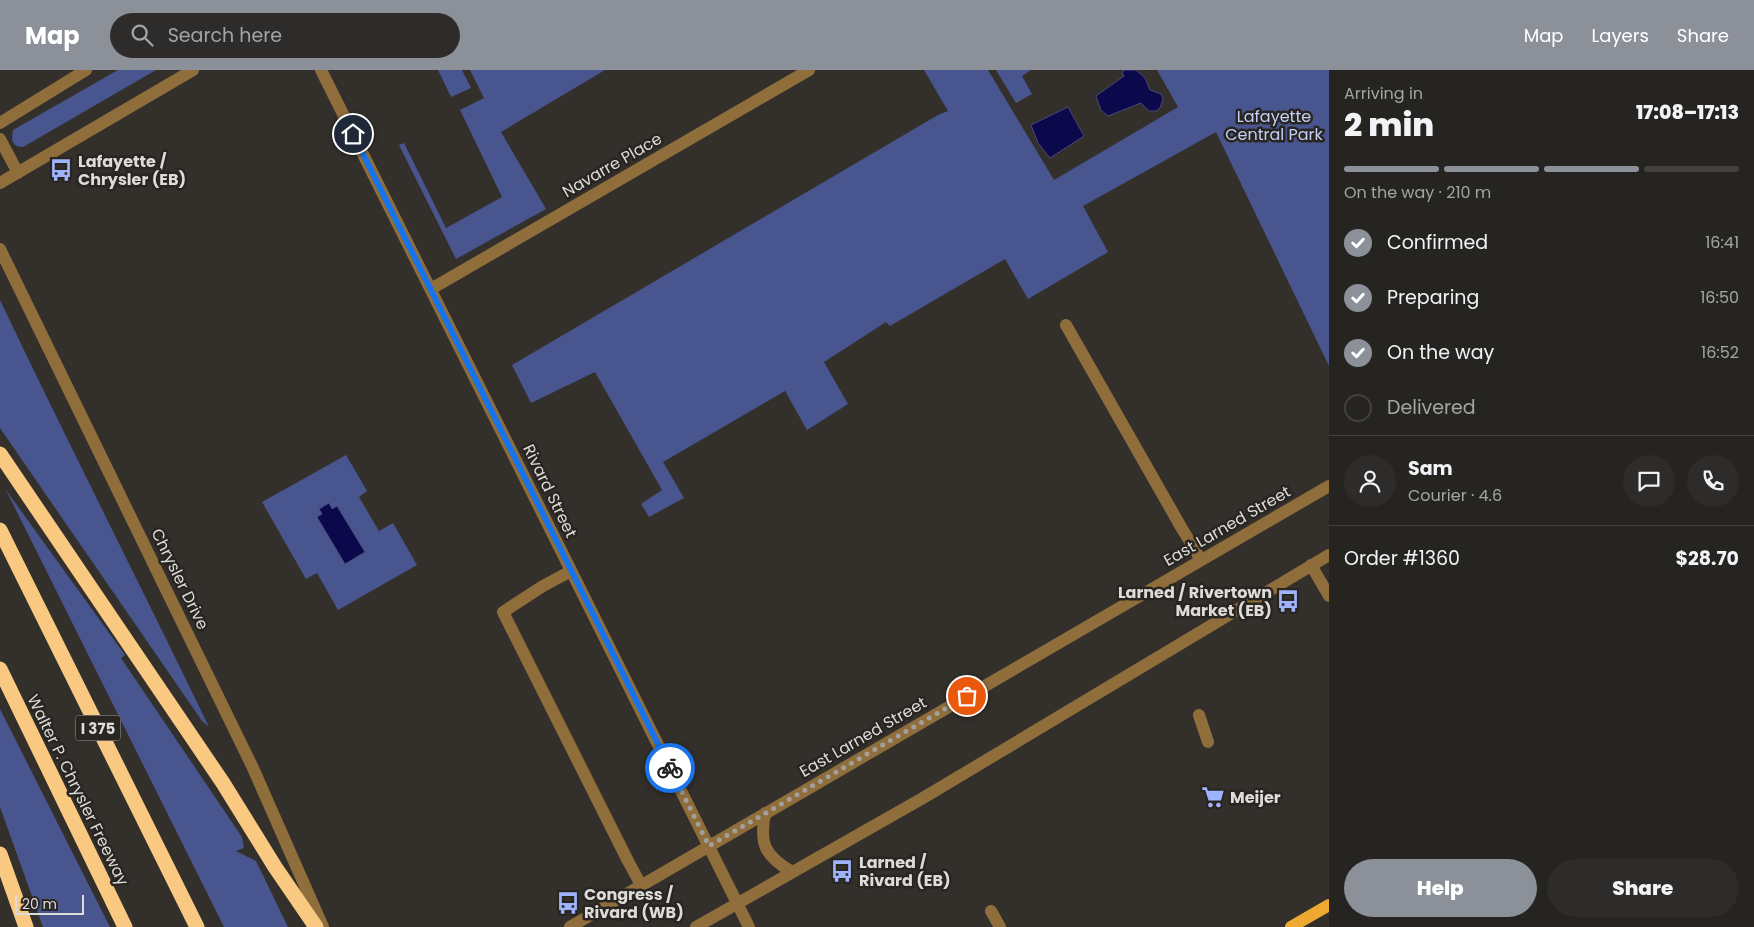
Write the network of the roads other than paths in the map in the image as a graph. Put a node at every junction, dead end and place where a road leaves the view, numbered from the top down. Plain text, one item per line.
1 (86, 70) edge
2 (193, 70) edge
3 (321, 70) edge
4 (809, 70) edge
5 (0, 123) edge
6 (0, 139) edge
7 (18, 173) junction
8 (0, 183) edge
9 (0, 249) edge
10 (431, 289) junction
11 (1066, 325) dead end
12 (0, 454) edge
13 (1329, 486) edge
14 (0, 530) edge
15 (1329, 555) edge
16 (1201, 560) junction
17 (1311, 565) junction
18 (571, 571) junction
19 (1329, 596) edge
20 (0, 669) edge
21 (1199, 715) dead end
22 (1208, 742) dead end
23 (765, 813) junction
24 (709, 846) junction
25 (0, 854) edge
26 (792, 872) junction
27 (642, 884) junction
28 (738, 904) junction
29 (1329, 905) edge
30 (991, 911) dead end
31 (26, 927) edge
32 (125, 927) edge
33 (197, 927) edge
34 (316, 927) edge
35 (323, 927) edge
36 (570, 927) edge
37 (696, 927) edge
38 (750, 927) edge
39 (1000, 927) edge
40 (1291, 927) edge

1 - 5 street
2 - 7 street
3 - 10 street, Rivard Street
4 - 10 street, Navarre Place
6 - 7 street
7 - 8 street
9 - 35 street, Chrysler Drive
10 - 18 street, Rivard Street
11 - 16 street
12 - 34 highway
13 - 16 street, East Larned Street
14 - 33 highway, I 375
15 - 17 street
16 - 23 street, East Larned Street
17 - 19 street
17 - 26 street
18 - 24 street, Rivard Street
18 - 27 street
20 - 32 highway, Walter P. Chrysler Freeway
21 - 22 street
23 - 24 street, East Larned Street
23 - 26 street
24 - 27 street, East Larned Street
24 - 28 street, Rivard Street
25 - 31 highway
26 - 28 street
27 - 36 street, East Larned Street
28 - 37 street
28 - 38 street, Rivard Street
29 - 40 main road
30 - 39 street

